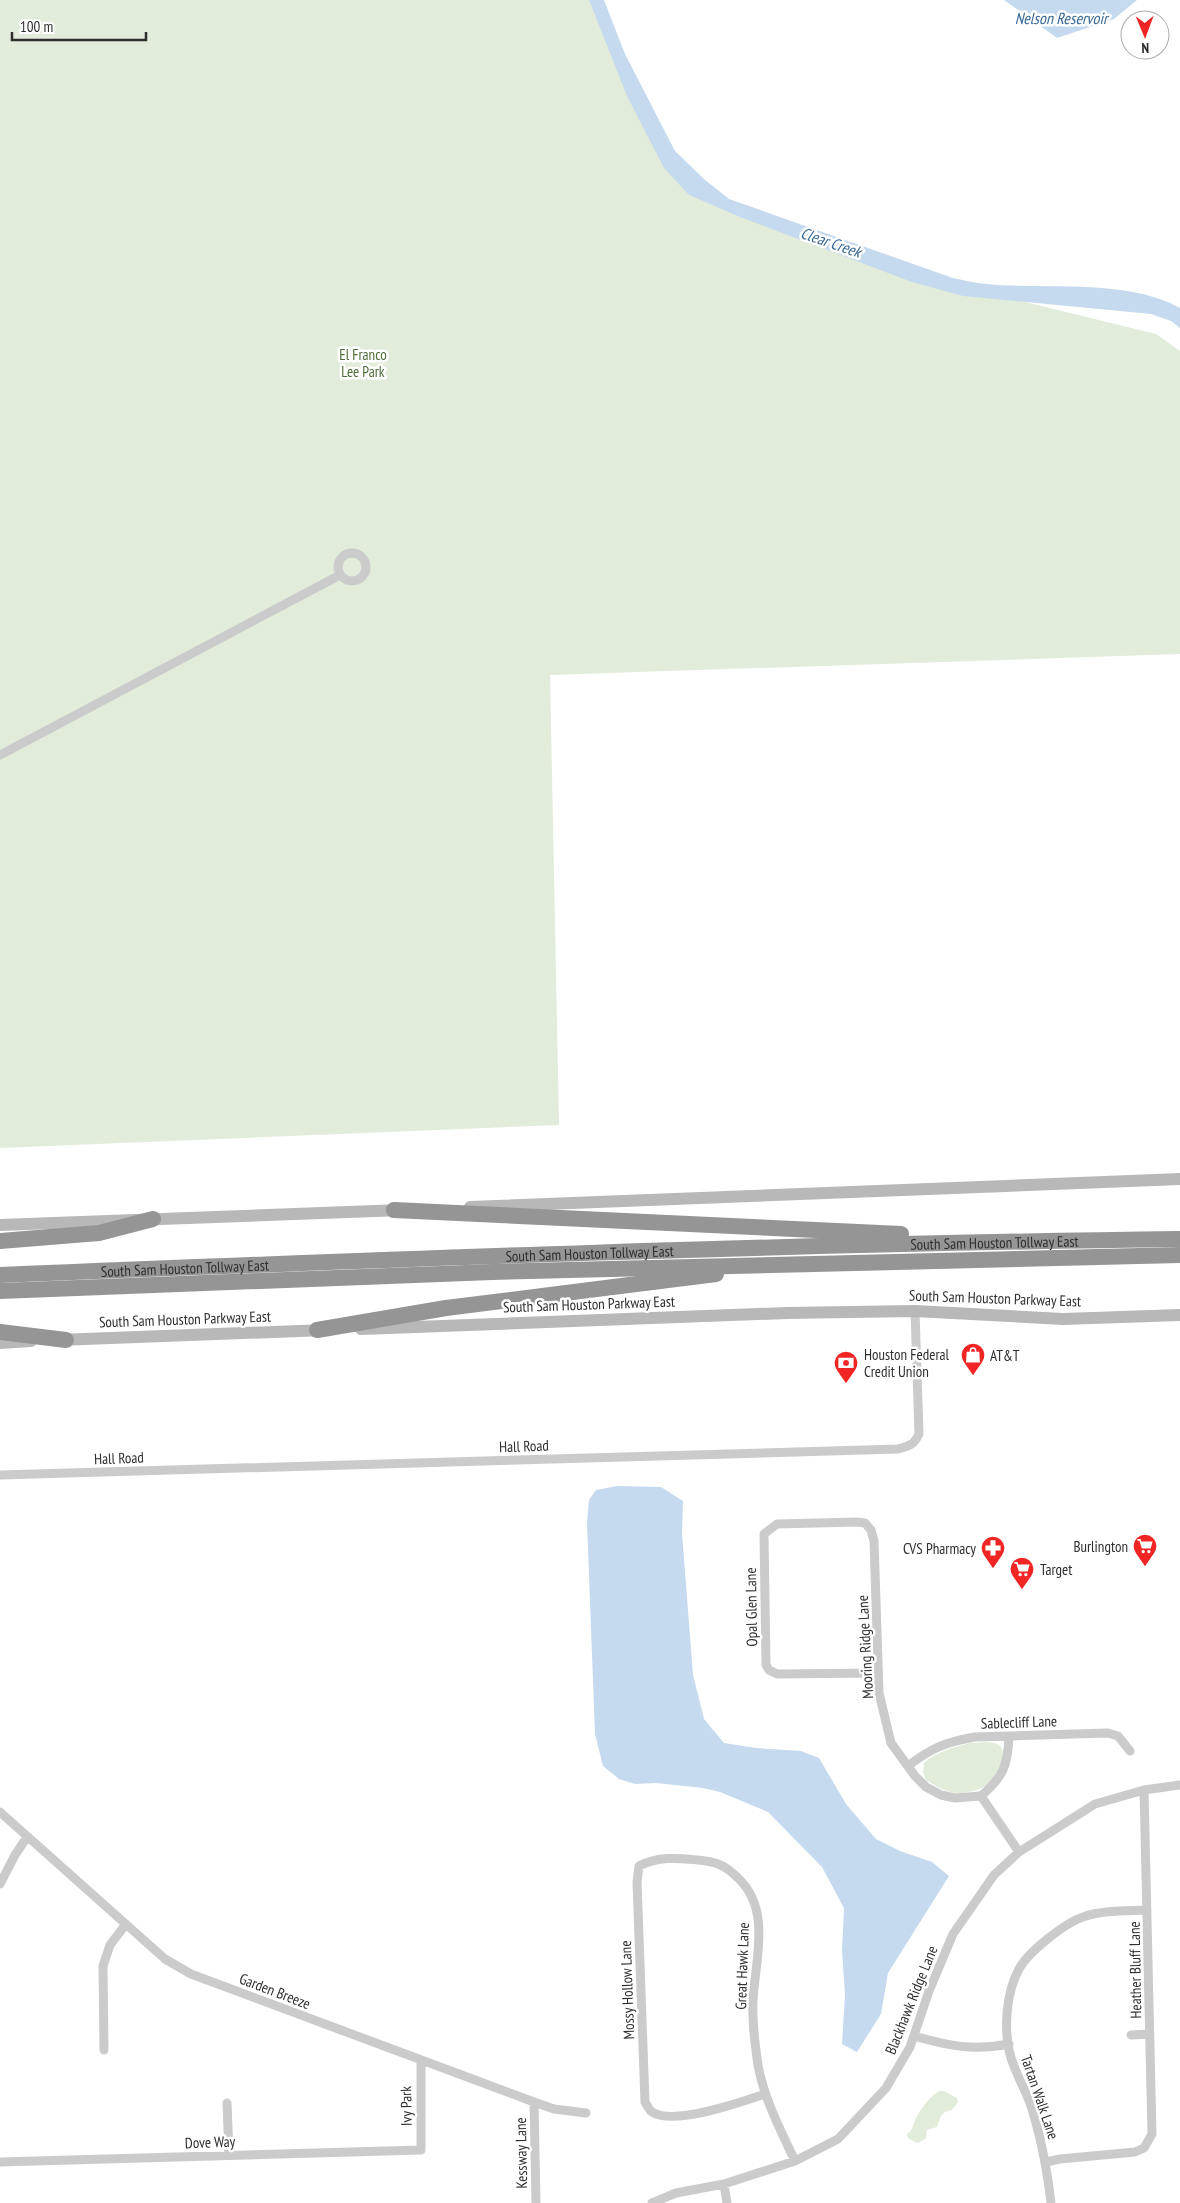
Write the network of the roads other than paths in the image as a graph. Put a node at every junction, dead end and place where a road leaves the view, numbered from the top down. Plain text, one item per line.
1 (340, 575) dead end
2 (0, 755) edge
3 (1180, 1179) edge
4 (394, 1210) junction
5 (153, 1219) junction
6 (0, 1225) edge
7 (1180, 1239) edge
8 (0, 1241) edge
9 (947, 1242) junction
10 (1180, 1255) edge
11 (793, 1263) junction
12 (0, 1275) edge
13 (0, 1291) edge
14 (915, 1311) junction
15 (1180, 1315) edge
16 (317, 1330) junction
17 (0, 1332) edge
18 (66, 1340) junction
19 (0, 1343) edge
20 (0, 1475) edge
21 (764, 1534) joint
22 (878, 1673) junction
23 (1009, 1736) junction
24 (1130, 1751) dead end
25 (908, 1766) junction
26 (1180, 1785) edge
27 (1144, 1790) junction
28 (981, 1796) junction
29 (0, 1812) edge
30 (27, 1838) junction
31 (1019, 1852) junction
32 (639, 1866) joint
33 (0, 1884) edge
34 (1147, 1910) junction
35 (126, 1924) junction
36 (1150, 2034) junction
37 (1131, 2035) dead end
38 (914, 2036) junction
39 (1009, 2044) junction
40 (104, 2050) dead end
41 (421, 2061) junction
42 (765, 2094) junction
43 (534, 2102) junction
44 (227, 2103) dead end
45 (586, 2113) dead end
46 (421, 2150) joint
47 (229, 2155) junction
48 (796, 2161) junction
49 (0, 2162) edge
50 (1046, 2162) junction
51 (724, 2184) junction
52 (536, 2203) edge
53 (652, 2203) edge
54 (728, 2203) edge
55 (1051, 2203) edge

1 - 2 street
3 - 4 main road
4 - 5 main road
4 - 9 highway
5 - 6 main road
5 - 8 highway
7 - 9 highway, South Sam Houston Tollway East
9 - 12 highway, South Sam Houston Tollway East
10 - 11 highway, South Sam Houston Tollway East
11 - 13 highway, South Sam Houston Tollway East
11 - 16 highway
14 - 15 main road, South Sam Houston Parkway East
14 - 16 main road, South Sam Houston Parkway East
14 - 20 street, Hall Road
16 - 18 main road, South Sam Houston Parkway East
17 - 18 highway
18 - 19 main road, South Sam Houston Parkway East
21 - 22 street, Opal Glen Lane
21 - 22 street, Mooring Ridge Lane
22 - 25 street, Mooring Ridge Lane
23 - 24 street, Sablecliff Lane
23 - 25 street, Sablecliff Lane
23 - 28 street
25 - 28 street, Mooring Ridge Lane
26 - 27 street, Blackhawk Ridge Lane
27 - 31 street, Blackhawk Ridge Lane
27 - 34 street, Heather Bluff Lane
28 - 31 street
29 - 30 street, Garden Breeze
30 - 33 street
30 - 35 street, Garden Breeze
31 - 38 street, Blackhawk Ridge Lane
32 - 42 street, Great Hawk Lane
32 - 42 street, Mossy Hollow Lane
34 - 36 street, Heather Bluff Lane
34 - 39 street, Tartan Walk Lane
35 - 40 street
35 - 41 street, Garden Breeze
36 - 37 street
36 - 50 street, Heather Bluff Lane
38 - 39 street
38 - 48 street, Blackhawk Ridge Lane
39 - 50 street, Tartan Walk Lane
41 - 43 street, Garden Breeze
41 - 46 street, Ivy Park
42 - 48 street, Great Hawk Lane
43 - 45 street, Garden Breeze
43 - 52 street, Kessway Lane
44 - 47 street
46 - 47 street, Dove Way
47 - 49 street, Dove Way
48 - 51 street, Blackhawk Ridge Lane
50 - 55 street, Tartan Walk Lane
51 - 53 street, Blackhawk Ridge Lane
51 - 54 street

